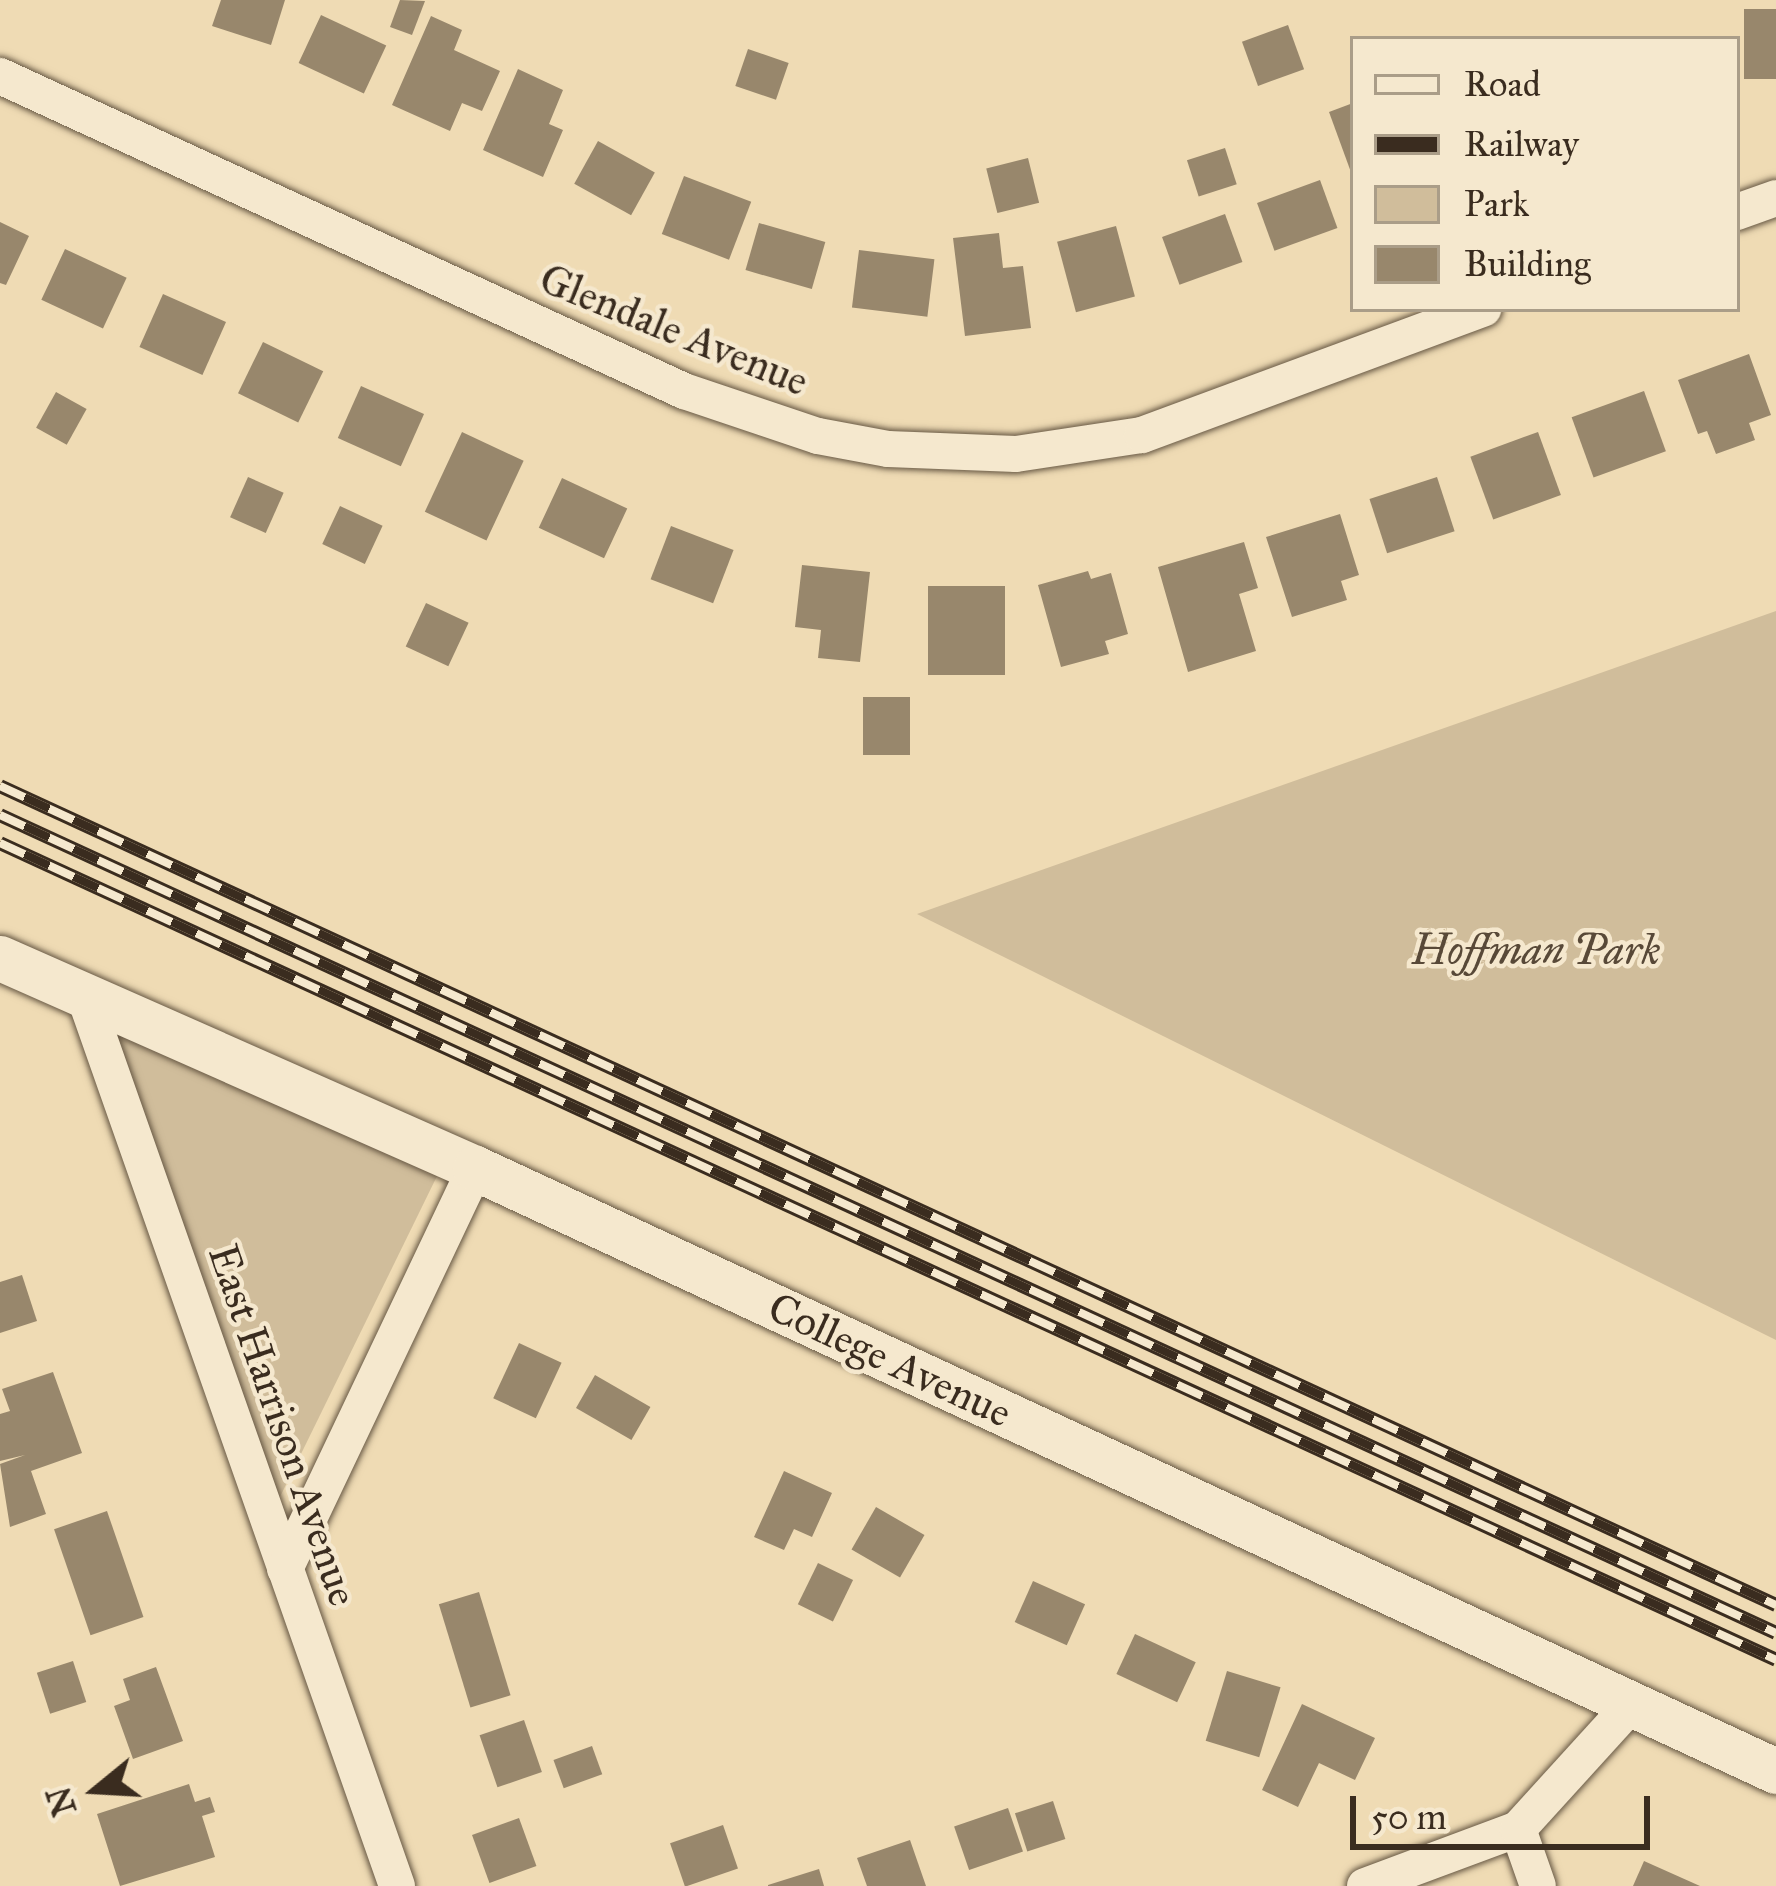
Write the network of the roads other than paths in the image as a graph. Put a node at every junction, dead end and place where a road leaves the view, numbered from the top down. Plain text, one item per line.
1 (0, 76) edge
2 (1776, 198) edge
3 (1740, 211) edge
4 (1475, 312) edge
5 (0, 958) edge
6 (84, 995) junction
7 (475, 1168) junction
8 (285, 1569) junction
9 (1631, 1705) junction
10 (1776, 1771) edge
11 (1518, 1829) junction
12 (397, 1886) edge
13 (1365, 1886) edge
14 (1538, 1886) edge

1 - 4 street, Glendale Avenue
2 - 3 street
5 - 6 street, College Avenue
6 - 7 street, College Avenue
6 - 8 street, East Harrison Avenue
7 - 8 street
7 - 9 street, College Avenue
8 - 12 street, East Harrison Avenue
9 - 10 street, College Avenue
9 - 11 street
11 - 13 street
11 - 14 street

